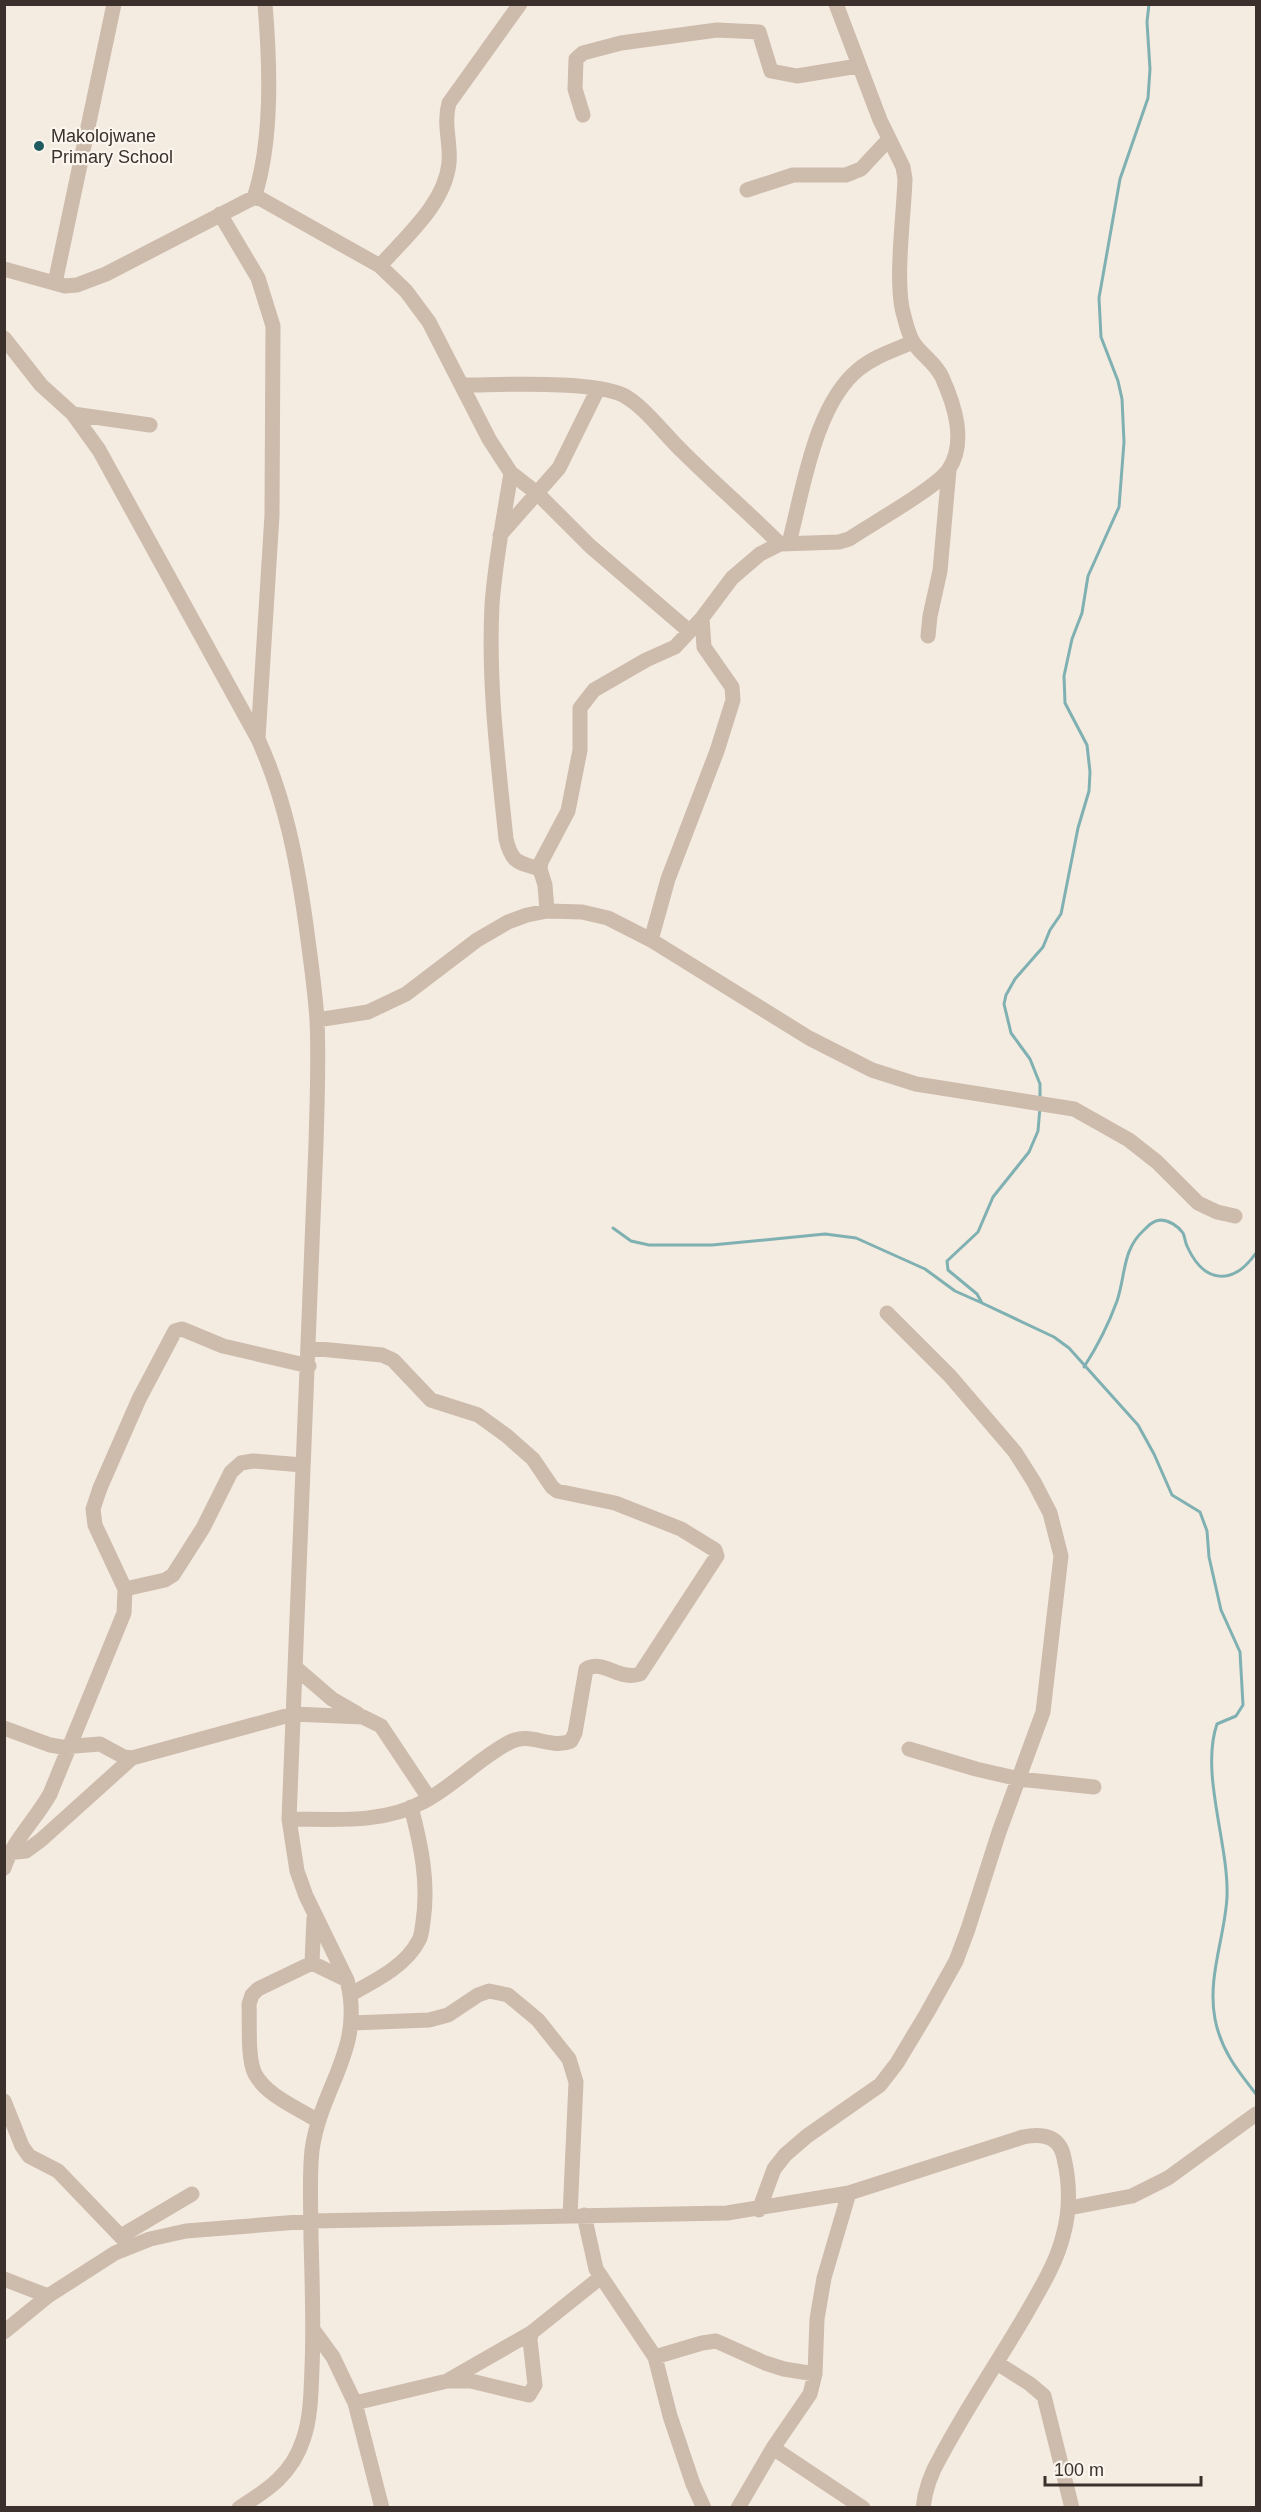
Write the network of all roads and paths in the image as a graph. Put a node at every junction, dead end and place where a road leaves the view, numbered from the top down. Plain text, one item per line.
1 (114, 4) edge
2 (266, 4) edge
3 (520, 4) edge
4 (836, 4) edge
5 (858, 66) junction
6 (583, 115) dead end
7 (889, 139) junction
8 (747, 190) dead end
9 (254, 198) junction
10 (220, 214) junction
11 (380, 266) junction
12 (4, 268) edge
13 (55, 283) junction
14 (4, 339) edge
15 (913, 342) junction
16 (463, 385) junction
17 (598, 389) junction
18 (72, 414) junction
19 (150, 424) dead end
20 (949, 470) junction
21 (512, 473) junction
22 (538, 494) junction
23 (500, 535) junction
24 (784, 543) junction
25 (702, 618) junction
26 (689, 632) junction
27 (928, 636) dead end
28 (675, 647) junction
29 (704, 647) junction
30 (258, 739) junction
31 (540, 869) junction
32 (547, 911) junction
33 (651, 940) junction
34 (317, 1020) junction
35 (1234, 1216) dead end
36 (887, 1313) dead end
37 (309, 1348) junction
38 (309, 1366) junction
39 (303, 1465) junction
40 (125, 1588) junction
41 (296, 1668) junction
42 (293, 1714) junction
43 (363, 1717) junction
44 (4, 1728) edge
45 (70, 1746) junction
46 (909, 1749) dead end
47 (132, 1758) junction
48 (1019, 1779) junction
49 (1094, 1787) dead end
50 (429, 1798) junction
51 (411, 1807) junction
52 (289, 1819) junction
53 (7, 1853) edge
54 (4, 1868) edge
55 (314, 1915) junction
56 (312, 1963) junction
57 (349, 1987) junction
58 (352, 2023) junction
59 (4, 2101) edge
60 (1255, 2115) edge
61 (318, 2121) junction
62 (849, 2193) junction
63 (192, 2194) dead end
64 (1069, 2208) junction
65 (759, 2210) junction
66 (577, 2216) junction
67 (311, 2221) junction
68 (125, 2240) junction
69 (601, 2277) junction
70 (4, 2279) edge
71 (48, 2296) junction
72 (314, 2331) junction
73 (4, 2332) edge
74 (531, 2332) junction
75 (655, 2357) junction
76 (997, 2363) junction
77 (815, 2374) junction
78 (447, 2381) junction
79 (355, 2403) junction
80 (773, 2448) junction
81 (920, 2506) edge
82 (239, 2508) edge
83 (382, 2508) edge
84 (704, 2508) edge
85 (738, 2508) edge
86 (863, 2508) edge
87 (1072, 2508) edge

1 - 13 street
2 - 9 street
3 - 11 street
4 - 5 street
5 - 6 street
5 - 7 street
7 - 8 street
7 - 15 street
9 - 10 street
9 - 11 street
10 - 13 street
10 - 30 street
11 - 16 street
12 - 13 street
14 - 18 street
15 - 20 street
15 - 24 street
16 - 17 street
16 - 21 street
17 - 22 street
17 - 24 street
18 - 19 street
18 - 30 street
20 - 24 street
20 - 27 street
21 - 22 street
21 - 23 street
22 - 23 street
22 - 26 street
23 - 31 street
24 - 25 street
25 - 26 street
25 - 29 street
26 - 28 street
28 - 29 street
28 - 31 street
29 - 33 street
30 - 34 street
31 - 32 street
32 - 33 street
32 - 34 street
33 - 35 street
34 - 37 street
36 - 48 street
37 - 38 street
37 - 50 street
38 - 39 street
38 - 40 street
39 - 40 street
39 - 41 street
40 - 45 street
41 - 42 street
41 - 43 street
42 - 43 street
42 - 47 street
42 - 52 street
43 - 50 street
44 - 45 street
45 - 47 street
45 - 53 street
46 - 48 street
47 - 53 street
48 - 49 street
48 - 65 street
50 - 51 street
51 - 52 street
51 - 57 street
52 - 55 street
53 - 54 street
55 - 56 street
55 - 57 street
56 - 57 street
56 - 61 street
57 - 58 street
58 - 61 street
58 - 66 street
59 - 68 street
60 - 64 street
61 - 67 street
62 - 64 street
62 - 65 street
62 - 77 street
63 - 68 street
64 - 76 street
65 - 66 street
66 - 67 street
66 - 69 street
67 - 68 street
67 - 72 street
68 - 71 street
69 - 74 street
69 - 75 street
70 - 71 street
71 - 73 street
72 - 79 street
72 - 82 street
74 - 78 street
74 - 78 street
75 - 77 street
75 - 84 street
76 - 81 street
76 - 87 street
77 - 80 street
78 - 79 street
79 - 83 street
80 - 85 street
80 - 86 street

